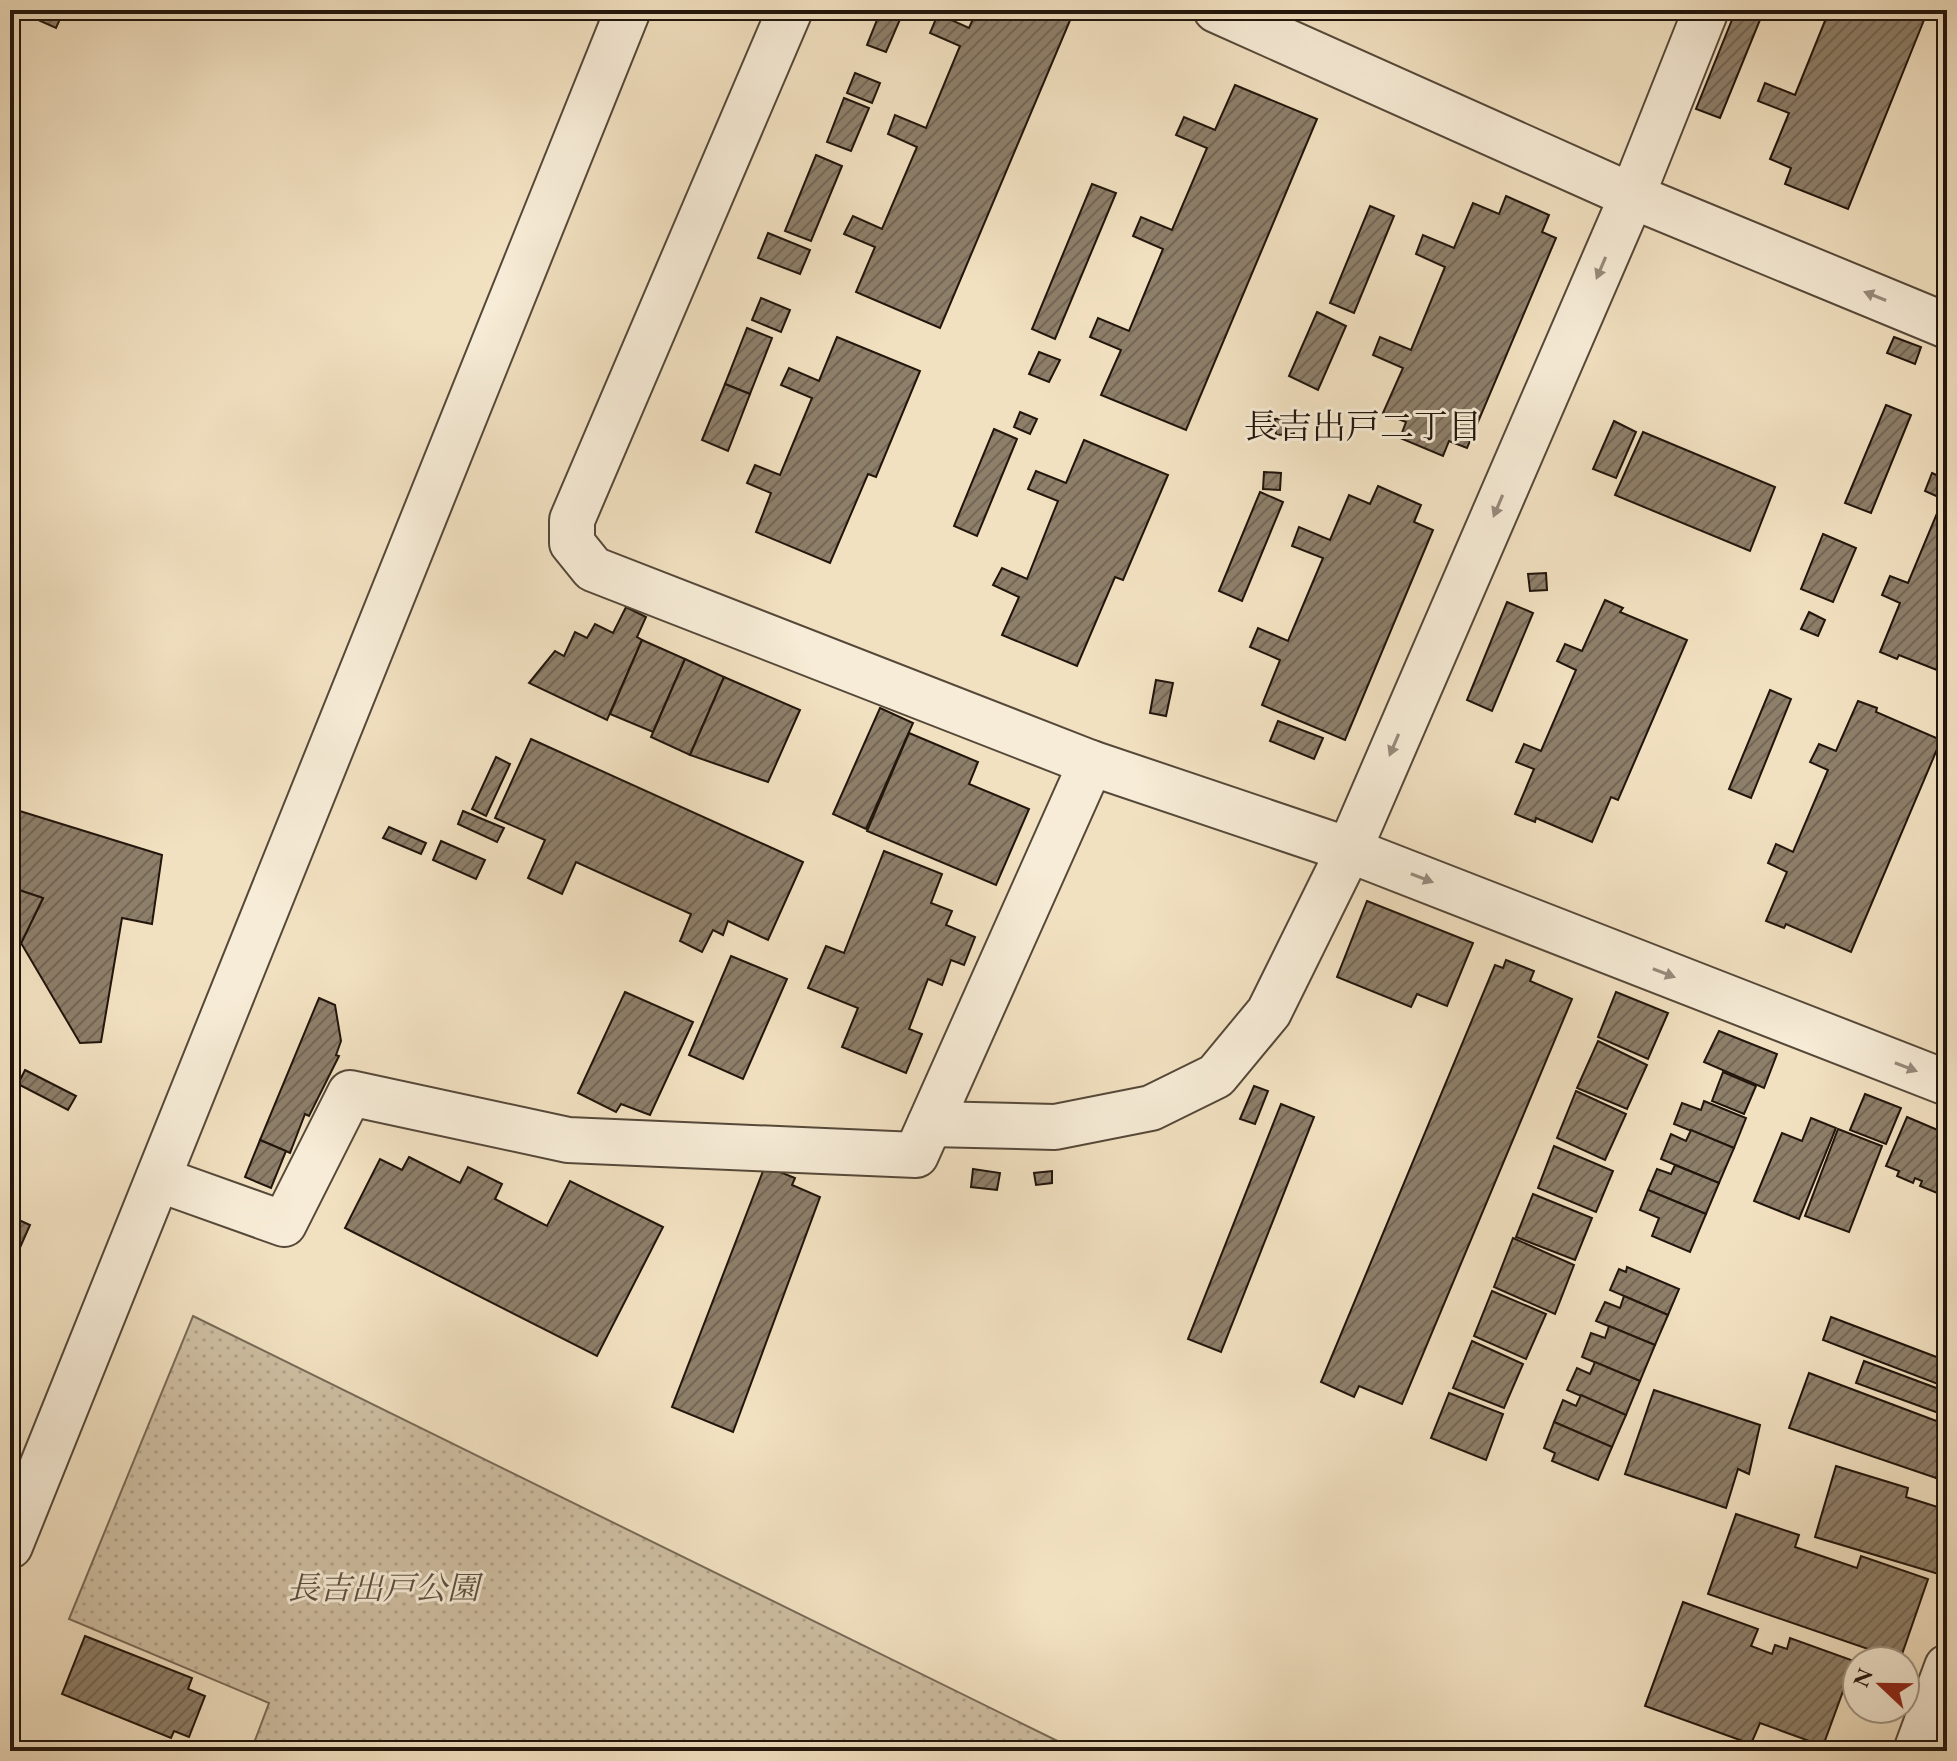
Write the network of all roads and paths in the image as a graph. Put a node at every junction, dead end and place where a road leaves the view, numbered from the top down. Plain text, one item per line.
1 (628, 10) edge
2 (790, 10) edge
3 (1216, 10) edge
4 (1706, 10) edge
5 (1632, 196) junction
6 (1947, 326) edge
7 (1091, 763) junction
8 (1349, 850) junction
9 (1947, 1083) edge
10 (930, 1124) junction
11 (158, 1179) junction
12 (10, 1546) edge
13 (1947, 1667) edge
14 (1931, 1729) edge

1 - 11 street
2 - 7 street
3 - 5 street
4 - 5 street
6 -> 5 street
5 -> 8 street
7 - 8 street
7 - 10 street
8 -> 9 street
8 - 10 street
10 - 11 street
11 - 12 street
13 - 14 street

